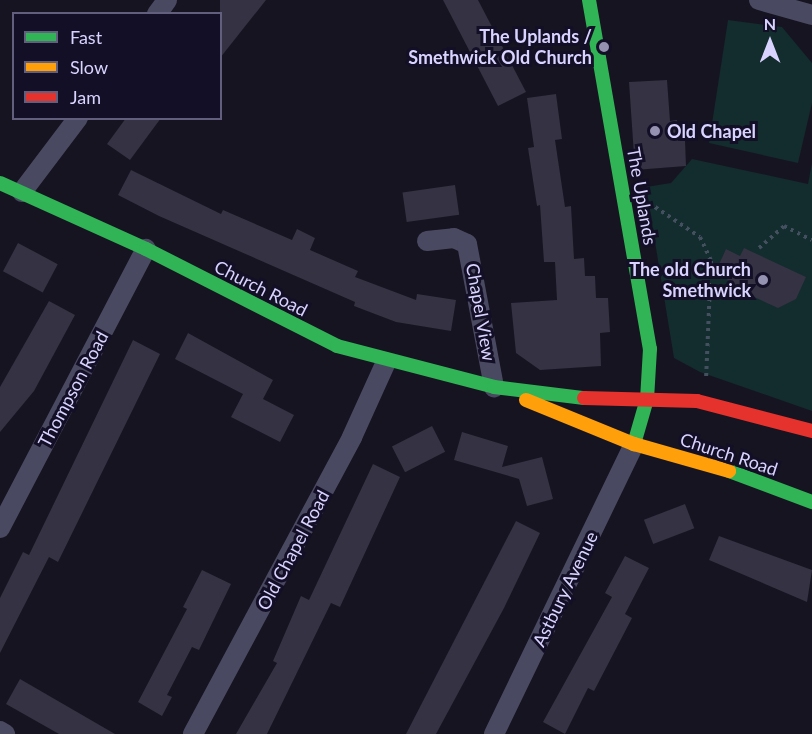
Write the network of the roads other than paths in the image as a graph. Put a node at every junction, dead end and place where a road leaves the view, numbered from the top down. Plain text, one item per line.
1 (589, 0) edge
2 (759, 0) edge
3 (812, 15) edge
4 (76, 120) edge
5 (0, 183) edge
6 (22, 192) junction
7 (427, 241) dead end
8 (146, 249) junction
9 (386, 362) junction
10 (494, 387) junction
11 (647, 399) junction
12 (812, 431) edge
13 (634, 444) junction
14 (812, 502) edge
15 (0, 528) edge
16 (0, 731) edge
17 (5, 734) edge
18 (193, 734) edge
19 (494, 734) edge

1 - 11 street, The Uplands
2 - 3 street
4 - 6 street
5 - 6 street, Church Road
6 - 8 street, Church Road
7 - 10 street, Chapel View
8 - 9 street, Church Road
8 - 15 street, Thompson Road
9 - 10 street, Church Road
9 - 18 street, Old Chapel Road
10 - 11 street, Church Road
10 - 13 street, Church Road
11 - 12 street, Church Road
11 - 13 street
13 - 14 street, Church Road
13 - 19 street, Astbury Avenue
16 - 17 street

